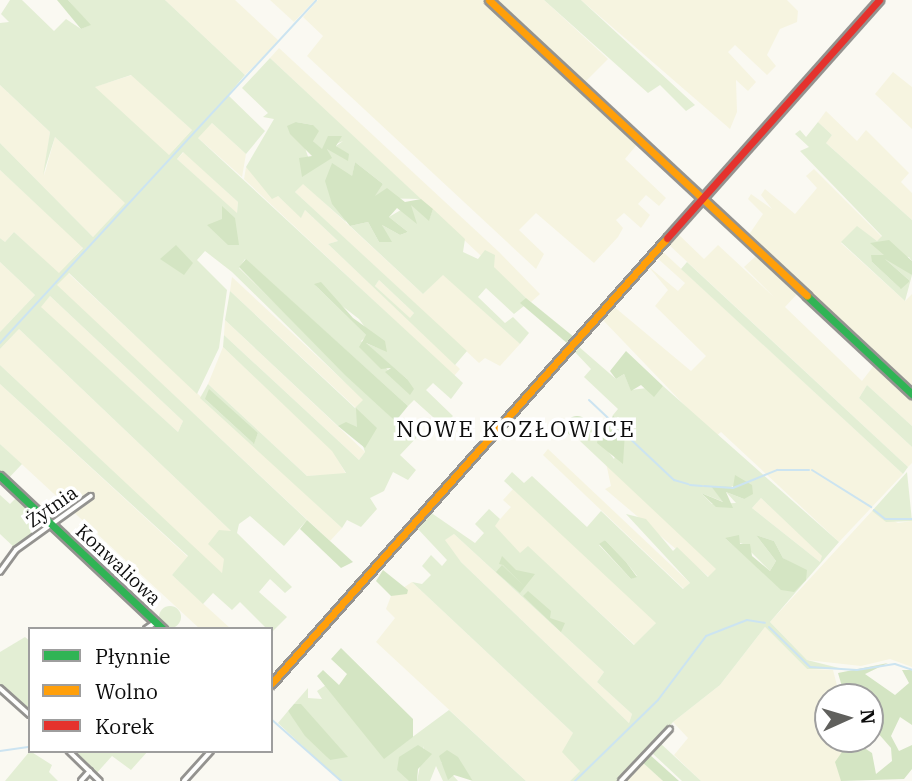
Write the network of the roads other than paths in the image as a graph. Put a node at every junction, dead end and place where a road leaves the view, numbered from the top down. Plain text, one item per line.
1 (489, 0) edge
2 (879, 0) edge
3 (703, 200) junction
4 (912, 394) edge
5 (0, 476) edge
6 (91, 496) dead end
7 (51, 524) junction
8 (0, 572) edge
9 (156, 621) junction
10 (148, 627) edge
11 (161, 627) edge
12 (273, 682) edge
13 (0, 688) edge
14 (28, 713) edge
15 (670, 729) dead end
16 (71, 753) edge
17 (209, 753) edge
18 (89, 771) junction
19 (80, 781) edge
20 (100, 781) edge
21 (184, 781) edge
22 (621, 781) edge

1 - 3 street
2 - 3 street
3 - 4 street
3 - 12 street
5 - 7 street, Konwaliowa
6 - 7 street, Żytnia
7 - 8 street, Żytnia
7 - 9 street, Konwaliowa
9 - 10 street
9 - 11 street, Konwaliowa
13 - 14 street
15 - 22 street
16 - 18 street
17 - 21 street
18 - 19 street
18 - 20 street

